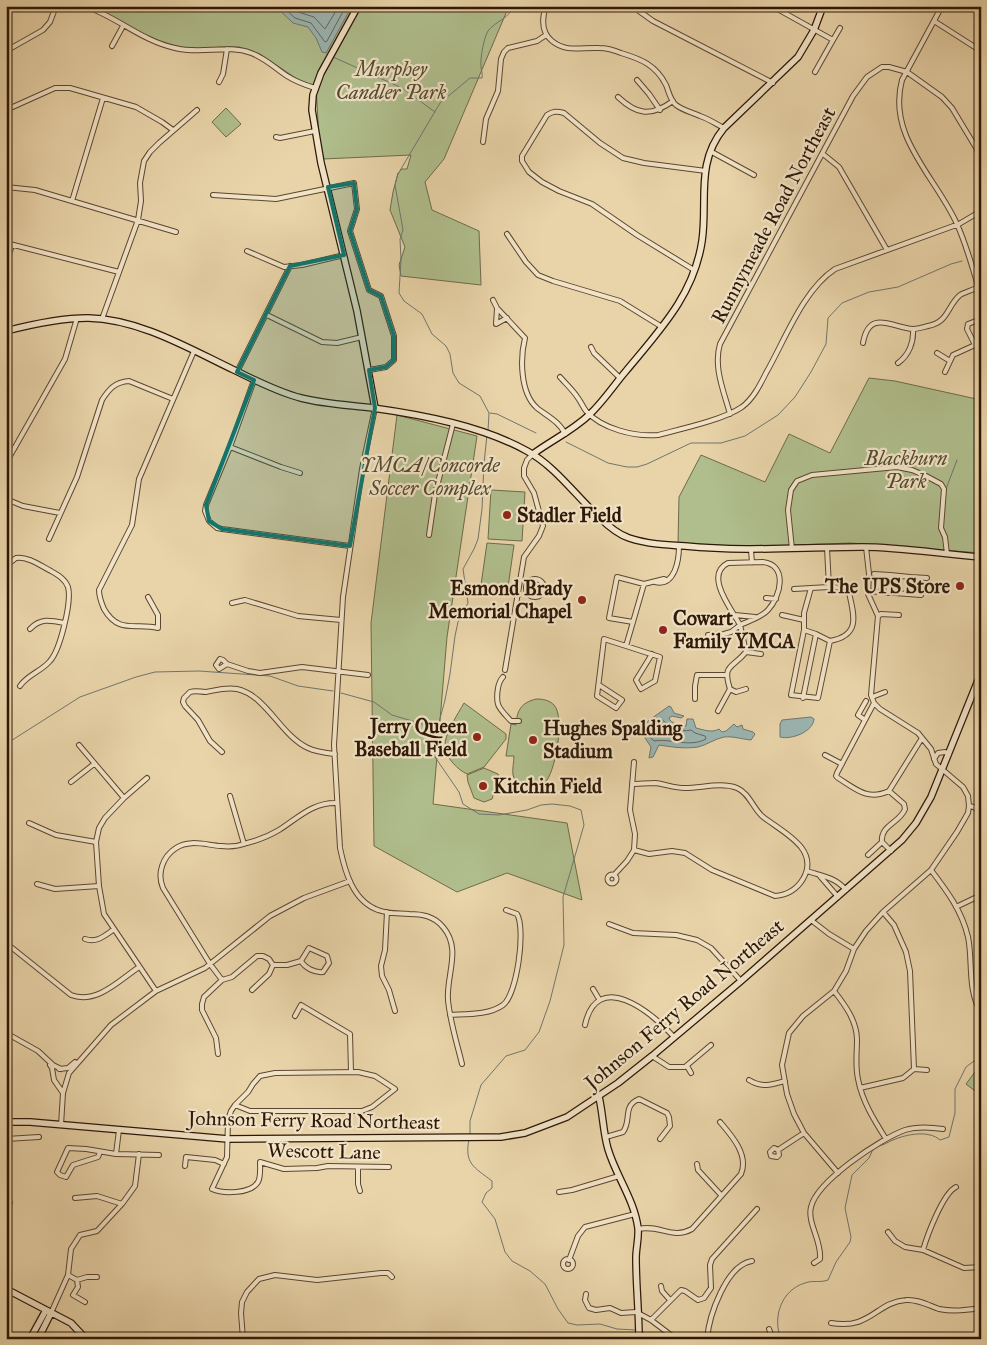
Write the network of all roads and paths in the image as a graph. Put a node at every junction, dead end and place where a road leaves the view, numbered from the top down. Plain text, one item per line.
1 (56, 6) edge
2 (85, 6) edge
3 (358, 6) edge
4 (546, 6) edge
5 (636, 6) edge
6 (772, 6) edge
7 (823, 6) edge
8 (942, 6) edge
9 (934, 21) junction
10 (123, 26) junction
11 (840, 28) dead end
12 (814, 30) junction
13 (546, 35) junction
14 (833, 40) junction
15 (112, 46) dead end
16 (227, 49) junction
17 (6, 51) edge
18 (981, 51) edge
19 (815, 72) dead end
20 (906, 72) junction
21 (637, 80) dead end
22 (219, 82) dead end
23 (773, 83) junction
24 (315, 88) junction
25 (618, 97) dead end
26 (103, 98) junction
27 (673, 101) junction
28 (6, 110) edge
29 (197, 110) dead end
30 (660, 110) junction
31 (724, 128) junction
32 (173, 130) junction
33 (315, 131) junction
34 (276, 137) dead end
35 (483, 142) dead end
36 (709, 151) junction
37 (823, 154) junction
38 (981, 156) edge
39 (706, 171) junction
40 (754, 175) dead end
41 (6, 187) edge
42 (328, 187) junction
43 (213, 195) dead end
44 (72, 201) junction
45 (981, 211) edge
46 (138, 220) junction
47 (958, 224) junction
48 (176, 232) dead end
49 (507, 234) dead end
50 (6, 244) edge
51 (12, 245) junction
52 (247, 250) dead end
53 (887, 250) junction
54 (344, 255) junction
55 (6, 264) edge
56 (290, 266) junction
57 (694, 270) junction
58 (119, 272) junction
59 (978, 288) junction
60 (981, 295) edge
61 (493, 300) dead end
62 (498, 308) junction
63 (267, 316) junction
64 (77, 318) junction
65 (507, 318) junction
66 (981, 318) edge
67 (102, 319) junction
68 (662, 326) junction
69 (912, 329) junction
70 (6, 331) edge
71 (362, 337) junction
72 (864, 342) dead end
73 (981, 343) edge
74 (975, 345) junction
75 (591, 346) dead end
76 (194, 351) junction
77 (937, 353) dead end
78 (950, 361) junction
79 (898, 363) dead end
80 (369, 370) junction
81 (238, 372) junction
82 (945, 372) dead end
83 (560, 377) dead end
84 (620, 378) junction
85 (254, 380) junction
86 (173, 399) junction
87 (376, 408) junction
88 (589, 414) junction
89 (730, 414) junction
90 (453, 424) junction
91 (565, 434) junction
92 (230, 447) junction
93 (533, 454) junction
94 (6, 463) edge
95 (300, 472) dead end
96 (6, 500) edge
97 (60, 513) junction
98 (429, 535) dead end
99 (49, 539) dead end
100 (350, 546) junction
101 (679, 546) junction
102 (866, 547) junction
103 (827, 548) junction
104 (792, 549) junction
105 (751, 550) junction
106 (947, 554) junction
107 (981, 557) edge
108 (752, 563) junction
109 (6, 566) edge
110 (521, 574) junction
111 (874, 574) dead end
112 (890, 575) junction
113 (910, 577) junction
114 (927, 578) dead end
115 (536, 579) junction
116 (644, 584) junction
117 (829, 587) junction
118 (811, 588) junction
119 (794, 589) dead end
120 (868, 591) junction
121 (888, 592) junction
122 (908, 594) junction
123 (921, 595) dead end
124 (518, 596) junction
125 (148, 597) dead end
126 (533, 597) junction
127 (766, 598) dead end
128 (776, 599) junction
129 (232, 603) dead end
130 (876, 614) junction
131 (782, 615) dead end
132 (899, 615) dead end
133 (735, 616) junction
134 (757, 617) junction
135 (341, 620) junction
136 (804, 620) junction
137 (633, 622) junction
138 (64, 623) junction
139 (740, 625) junction
140 (30, 629) dead end
141 (804, 630) junction
142 (816, 634) junction
143 (708, 635) dead end
144 (830, 641) junction
145 (626, 646) junction
146 (746, 652) junction
147 (652, 654) junction
148 (761, 654) dead end
149 (226, 664) dead end
150 (506, 670) dead end
151 (338, 671) junction
152 (981, 673) edge
153 (368, 675) dead end
154 (726, 675) junction
155 (503, 676) dead end
156 (599, 685) junction
157 (20, 686) dead end
158 (979, 686) edge
159 (730, 689) junction
160 (746, 689) dead end
161 (885, 692) dead end
162 (872, 697) junction
163 (803, 698) junction
164 (695, 699) dead end
165 (866, 701) dead end
166 (874, 703) junction
167 (718, 711) dead end
168 (865, 720) junction
169 (519, 721) dead end
170 (922, 738) junction
171 (79, 745) dead end
172 (931, 750) junction
173 (222, 752) dead end
174 (938, 753) junction
175 (335, 754) junction
176 (949, 754) junction
177 (825, 756) dead end
178 (934, 758) junction
179 (634, 762) dead end
180 (94, 764) junction
181 (842, 764) junction
182 (943, 769) junction
183 (147, 778) dead end
184 (71, 782) dead end
185 (632, 784) junction
186 (889, 791) junction
187 (230, 796) dead end
188 (124, 798) junction
189 (337, 804) junction
190 (969, 806) junction
191 (981, 813) edge
192 (29, 823) dead end
193 (96, 842) junction
194 (882, 842) junction
195 (244, 844) junction
196 (634, 850) junction
197 (891, 851) junction
198 (868, 855) dead end
199 (931, 870) junction
200 (807, 871) junction
201 (614, 875) dead end
202 (819, 875) junction
203 (350, 881) junction
204 (37, 884) dead end
205 (99, 886) junction
206 (846, 890) junction
207 (981, 895) edge
208 (838, 897) junction
209 (956, 907) junction
210 (506, 910) dead end
211 (387, 912) junction
212 (883, 912) junction
213 (811, 920) junction
214 (609, 924) dead end
215 (113, 930) junction
216 (85, 940) dead end
217 (6, 943) edge
218 (854, 949) junction
219 (301, 961) junction
220 (210, 964) junction
221 (273, 964) junction
222 (139, 967) junction
223 (222, 980) junction
224 (741, 981) junction
225 (593, 989) dead end
226 (252, 990) dead end
227 (156, 991) junction
228 (834, 991) junction
229 (599, 999) junction
230 (395, 1011) dead end
231 (981, 1012) edge
232 (450, 1015) junction
233 (295, 1016) dead end
234 (585, 1026) dead end
235 (6, 1032) edge
236 (674, 1037) junction
237 (711, 1045) dead end
238 (218, 1054) dead end
239 (652, 1056) junction
240 (45, 1058) junction
241 (81, 1058) junction
242 (462, 1064) dead end
243 (687, 1066) junction
244 (62, 1069) junction
245 (914, 1069) junction
246 (927, 1070) dead end
247 (351, 1072) junction
248 (691, 1073) dead end
249 (54, 1074) junction
250 (69, 1074) junction
251 (750, 1080) dead end
252 (785, 1080) junction
253 (860, 1088) junction
254 (63, 1093) junction
255 (599, 1096) junction
256 (234, 1105) junction
257 (6, 1122) edge
258 (720, 1122) dead end
259 (61, 1125) junction
260 (943, 1129) dead end
261 (119, 1130) junction
262 (804, 1134) junction
263 (38, 1137) dead end
264 (606, 1137) junction
265 (228, 1138) junction
266 (6, 1139) edge
267 (660, 1139) dead end
268 (886, 1139) junction
269 (778, 1150) dead end
270 (100, 1152) junction
271 (116, 1154) junction
272 (139, 1154) junction
273 (159, 1154) dead end
274 (224, 1164) junction
275 (697, 1164) dead end
276 (185, 1166) dead end
277 (389, 1166) dead end
278 (358, 1167) junction
279 (838, 1173) junction
280 (619, 1176) junction
281 (956, 1187) dead end
282 (360, 1191) dead end
283 (559, 1192) dead end
284 (722, 1195) junction
285 (75, 1198) dead end
286 (122, 1204) junction
287 (758, 1209) dead end
288 (635, 1214) junction
289 (638, 1229) junction
290 (888, 1232) dead end
291 (923, 1250) junction
292 (569, 1260) dead end
293 (752, 1262) dead end
294 (814, 1263) dead end
295 (981, 1267) edge
296 (68, 1275) junction
297 (97, 1277) dead end
298 (392, 1277) dead end
299 (77, 1280) junction
300 (661, 1286) dead end
301 (6, 1289) edge
302 (586, 1294) dead end
303 (670, 1300) junction
304 (85, 1302) dead end
305 (981, 1308) edge
306 (49, 1311) junction
307 (639, 1314) junction
308 (651, 1320) junction
309 (831, 1323) dead end
310 (769, 1329) dead end
311 (30, 1339) edge
312 (38, 1339) edge
313 (86, 1339) edge
314 (243, 1339) edge
315 (640, 1339) edge
316 (676, 1339) edge
317 (707, 1339) edge
318 (773, 1339) edge

1 - 17 street
2 - 10 street
3 - 24 main road
4 - 13 street
5 - 23 street
6 - 12 street
7 - 12 main road
8 - 9 street
9 - 18 street
9 - 20 street
10 - 15 street
10 - 16 street
11 - 14 street
12 - 14 street
12 - 23 main road
13 - 27 street
13 - 35 street
14 - 19 street
16 - 22 street
16 - 24 street
20 - 37 street, Runnymeade Road Northeast
20 - 38 street
20 - 47 street
21 - 30 street
23 - 31 main road
24 - 33 main road
25 - 30 street
26 - 28 street
26 - 32 street
26 - 44 street
27 - 30 street
27 - 31 street
29 - 32 street
31 - 36 main road
32 - 46 street
33 - 34 street
33 - 42 main road
36 - 39 main road
36 - 40 street
37 - 53 street
37 - 89 street, Runnymeade Road Northeast
39 - 57 main road
39 - 57 street
41 - 44 street
42 - 43 street
42 - 54 main road
42 - 80 street
44 - 46 street
45 - 47 street
46 - 48 street
46 - 58 street
47 - 53 street
47 - 59 street
49 - 68 street
50 - 51 street
51 - 55 street
51 - 58 street
52 - 56 street
53 - 89 street
54 - 56 street
54 - 71 main road
56 - 63 street
57 - 68 main road
58 - 67 street
59 - 60 street
59 - 69 street
61 - 62 street
62 - 65 street
62 - 65 street
63 - 71 street
63 - 81 street
64 - 67 main road
64 - 70 main road
64 - 94 street
65 - 91 street
66 - 74 street
67 - 76 main road
68 - 84 main road
69 - 72 street
69 - 79 street
71 - 80 main road
73 - 74 street
74 - 78 street
75 - 84 street
76 - 81 main road
76 - 86 street
77 - 78 street
78 - 82 street
80 - 87 main road
81 - 85 main road
83 - 88 street
84 - 88 main road
85 - 87 main road
85 - 92 street
86 - 97 street
86 - 125 street
87 - 90 main road
87 - 100 street
88 - 89 street
88 - 91 main road
90 - 93 main road
90 - 98 street
91 - 93 main road
92 - 95 street
92 - 100 street
93 - 101 main road
93 - 110 street
96 - 97 street
97 - 99 street
100 - 135 street
101 - 105 main road
101 - 116 street
102 - 103 main road
102 - 106 main road
102 - 120 street
103 - 104 main road
103 - 117 street
104 - 105 main road
104 - 106 street
105 - 108 street
106 - 107 main road
108 - 128 street
108 - 133 street
109 - 138 street
110 - 115 street
110 - 124 street
111 - 112 street
112 - 113 street
112 - 121 street
113 - 114 street
113 - 122 street
115 - 126 street
115 - 126 street
116 - 137 street
116 - 137 street
117 - 118 street
117 - 144 street
118 - 119 street
118 - 136 street
120 - 121 street
120 - 130 street
121 - 122 street
122 - 123 street
124 - 126 street
124 - 150 street
127 - 128 street
128 - 134 street
129 - 135 street
130 - 132 street
130 - 162 street
131 - 136 street
133 - 134 street
133 - 139 street
134 - 139 street
135 - 151 street
136 - 141 street
137 - 145 street
138 - 140 street
138 - 157 street
139 - 143 street
139 - 146 street
141 - 142 street
141 - 163 street
142 - 144 street
142 - 163 street
144 - 163 street
145 - 147 street
145 - 156 street
146 - 148 street
146 - 154 street
147 - 147 street
149 - 151 street
151 - 153 street
151 - 175 street
152 - 158 main road, Johnson Ferry Road Northeast
154 - 159 street
154 - 164 street
155 - 169 street
156 - 156 street
158 - 176 main road, Johnson Ferry Road Northeast
159 - 160 street
159 - 167 street
161 - 162 street
162 - 166 street
165 - 168 street
166 - 168 street
166 - 170 street
168 - 181 street
170 - 172 street
170 - 186 street
171 - 180 street
172 - 174 street
172 - 178 street
173 - 175 street
174 - 176 street
174 - 178 street
175 - 189 street
176 - 182 main road, Johnson Ferry Road Northeast
177 - 181 street
178 - 182 street
179 - 185 street
180 - 184 street
180 - 188 street
181 - 186 street
182 - 190 street
182 - 197 main road, Johnson Ferry Road Northeast
183 - 188 street
185 - 196 street
185 - 200 street
186 - 194 street
187 - 195 street
188 - 193 street
189 - 195 street
189 - 203 street
190 - 191 street
190 - 199 street
192 - 193 street
193 - 205 street
194 - 197 street
194 - 198 street
195 - 220 street
196 - 200 street
196 - 201 street
197 - 206 main road, Johnson Ferry Road Northeast
199 - 209 street
199 - 212 street
200 - 202 street
202 - 206 street
202 - 208 street
203 - 211 street
203 - 220 street
204 - 205 street
205 - 215 street
206 - 208 main road, Johnson Ferry Road Northeast
207 - 209 street
208 - 213 main road, Johnson Ferry Road Northeast
209 - 231 street
210 - 232 street
211 - 230 street
211 - 232 street
212 - 218 street
212 - 245 street
213 - 218 street
213 - 224 main road, Johnson Ferry Road Northeast
214 - 224 street
215 - 216 street
215 - 222 street
217 - 222 street
218 - 228 street
219 - 219 street
219 - 221 street
220 - 223 street
220 - 227 street
221 - 223 street
221 - 226 street
222 - 227 street
223 - 238 street
224 - 236 main road, Johnson Ferry Road Northeast
225 - 229 street
227 - 241 street
228 - 252 street
228 - 253 street
229 - 234 street
229 - 236 street
232 - 242 street
233 - 247 street
235 - 240 street
236 - 239 main road, Johnson Ferry Road Northeast
237 - 243 street
239 - 243 street
239 - 255 main road, Johnson Ferry Road Northeast
240 - 244 street
240 - 249 street
241 - 244 street
241 - 250 street
243 - 248 street
244 - 249 street
244 - 250 street
245 - 246 street
245 - 253 street
247 - 256 street
247 - 256 street
249 - 254 street
250 - 254 street
251 - 252 street
252 - 262 street
253 - 268 street
254 - 259 street
255 - 264 main road
255 - 265 main road, Johnson Ferry Road Northeast
256 - 265 street, Wescott Lane
257 - 259 main road, Johnson Ferry Road Northeast
258 - 284 street
259 - 261 main road, Johnson Ferry Road Northeast
260 - 268 street
261 - 265 main road, Johnson Ferry Road Northeast
261 - 271 street
262 - 269 street
262 - 279 street
263 - 266 street
264 - 267 street
264 - 280 main road
265 - 274 street, Wescott Lane
268 - 279 street
270 - 270 street
270 - 271 street
271 - 272 street
272 - 273 street
272 - 286 street
274 - 276 street
274 - 278 street, Wescott Lane
275 - 284 street
277 - 278 street, Wescott Lane
278 - 282 street
279 - 294 street
280 - 283 street
280 - 288 main road
281 - 291 street
284 - 289 street
285 - 286 street
286 - 296 street
287 - 303 street
288 - 289 main road
288 - 292 street
289 - 307 main road
290 - 291 street
291 - 295 street
293 - 317 street
296 - 299 street
296 - 306 street
297 - 299 street
298 - 314 street
299 - 304 street
300 - 303 street
301 - 306 main road
302 - 307 street
303 - 308 street
305 - 309 street
306 - 311 main road
306 - 312 main road
306 - 313 main road
307 - 308 street
307 - 315 main road
308 - 316 street
310 - 318 street

